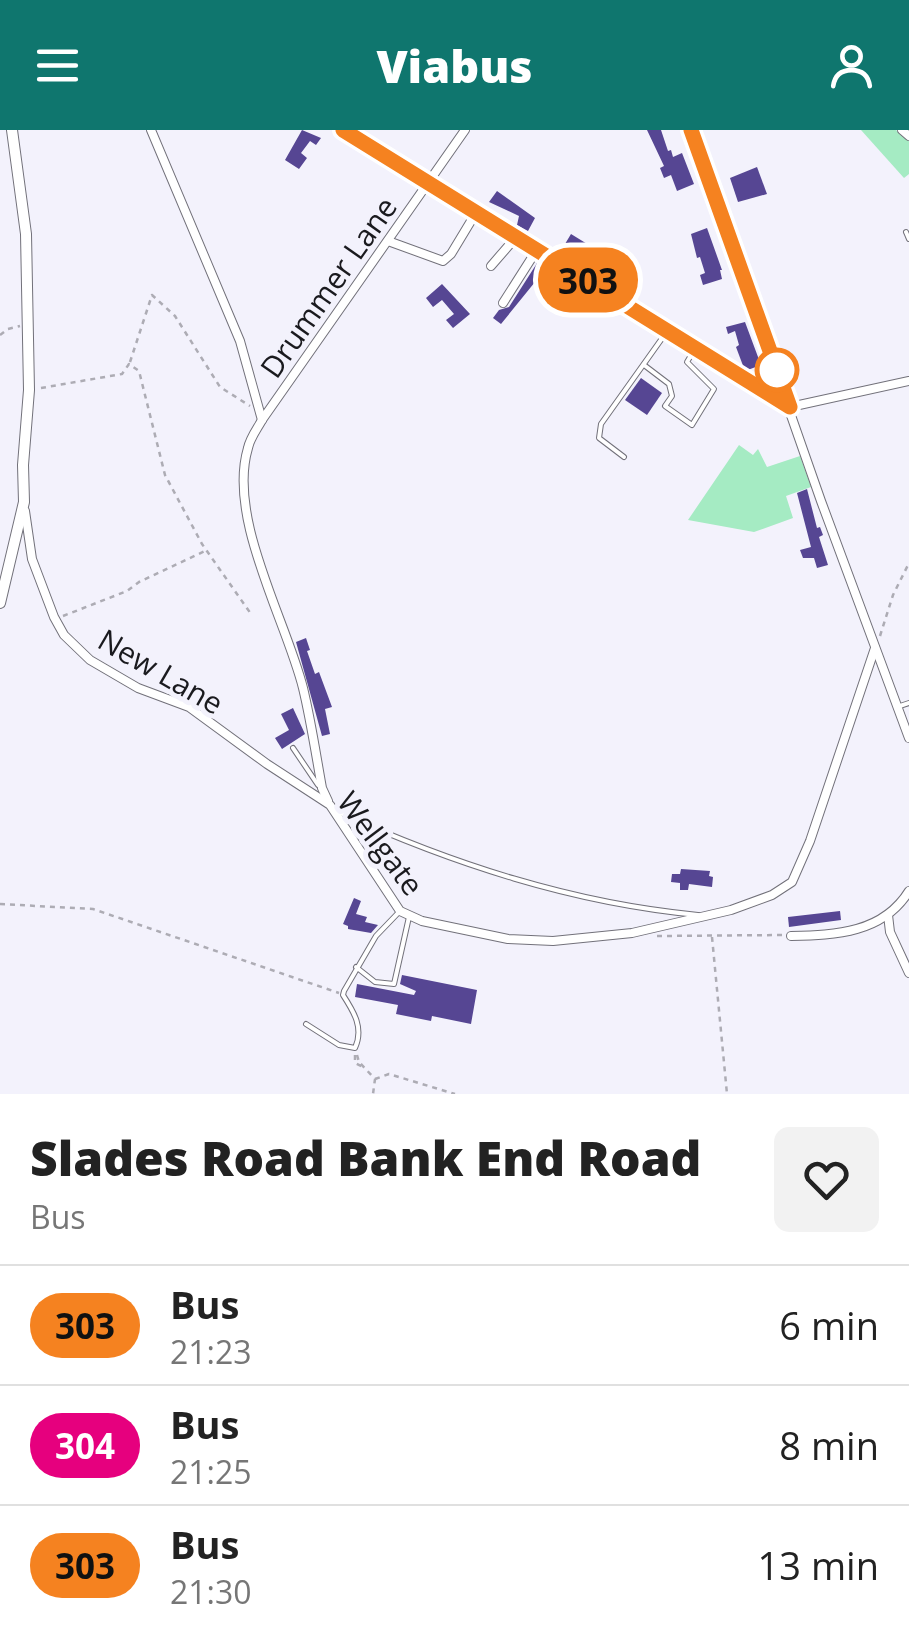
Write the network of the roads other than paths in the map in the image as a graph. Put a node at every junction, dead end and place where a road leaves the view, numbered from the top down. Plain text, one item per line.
1 (12, 130) edge
2 (151, 130) edge
3 (343, 130) edge
4 (465, 130) edge
5 (692, 130) edge
6 (902, 130) edge
7 (909, 136) edge
8 (428, 183) junction
9 (476, 211) junction
10 (906, 232) dead end
11 (517, 236) junction
12 (909, 239) edge
13 (388, 241) junction
14 (538, 248) junction
15 (491, 266) dead end
16 (503, 303) dead end
17 (668, 330) junction
18 (696, 347) junction
19 (644, 365) junction
20 (909, 381) edge
21 (790, 407) junction
22 (262, 420) junction
23 (624, 456) dead end
24 (24, 502) junction
25 (0, 603) edge
26 (875, 648) junction
27 (909, 703) edge
28 (897, 706) junction
29 (909, 738) edge
30 (294, 748) dead end
31 (306, 788) joint
32 (322, 788) junction
33 (332, 808) junction
34 (909, 890) edge
35 (404, 914) junction
36 (888, 915) junction
37 (709, 916) junction
38 (790, 936) road end
39 (356, 967) junction
40 (909, 972) edge
41 (306, 1024) dead end

1 - 24 street
2 - 22 street
3 - 8 street
4 - 8 street, Drummer Lane
5 - 21 street
6 - 7 street
8 - 9 street
8 - 13 street, Drummer Lane
9 - 11 street
9 - 13 street
10 - 12 lane
11 - 14 street
11 - 15 street
13 - 22 street, Drummer Lane
14 - 16 street
14 - 17 street
17 - 18 street
17 - 19 lane
18 - 19 lane
18 - 21 street
19 - 23 lane
20 - 21 street
21 - 26 street
22 - 32 street, Drummer Lane
24 - 25 street
24 - 31 street, New Lane
26 - 28 street
26 - 37 street, Wellgate
27 - 28 lane
28 - 29 street
30 - 32 lane
31 - 33 street, Wellgate
32 - 33 street, Drummer Lane
33 - 35 street, Wellgate
33 - 37 lane
34 - 36 street
35 - 37 street, Wellgate
35 - 39 lane
35 - 39 lane
36 - 38 street
36 - 40 street
39 - 41 lane

